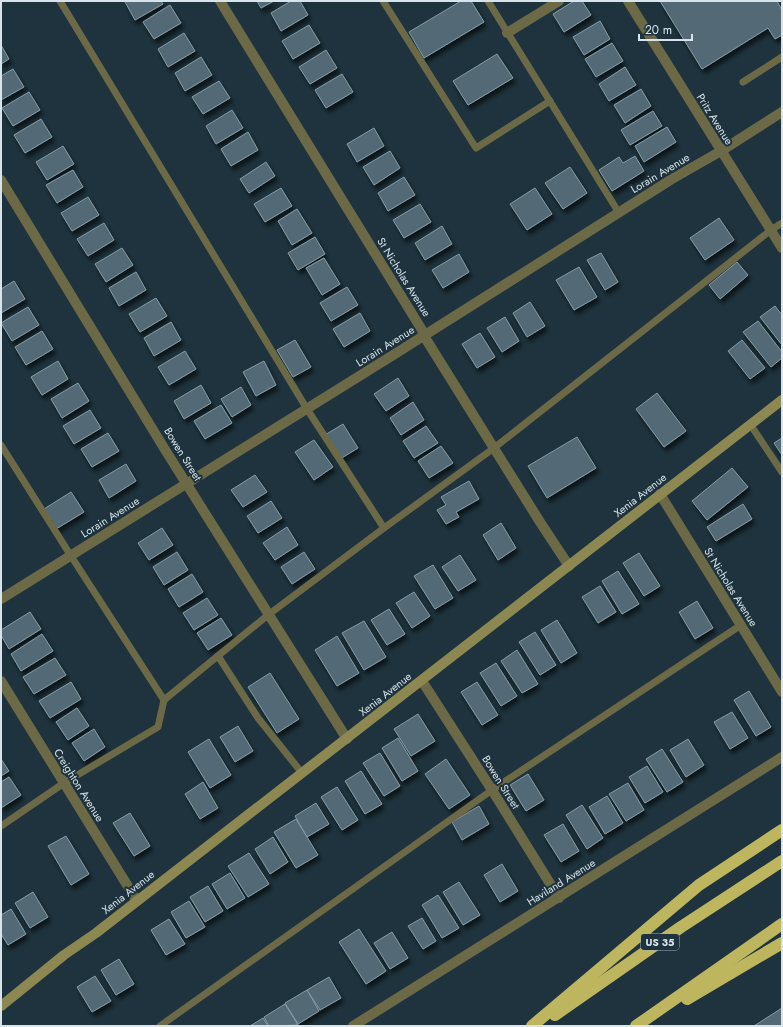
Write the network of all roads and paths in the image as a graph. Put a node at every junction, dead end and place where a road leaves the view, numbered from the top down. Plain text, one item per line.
1 (60, 1) edge
2 (220, 1) edge
3 (383, 1) edge
4 (488, 1) edge
5 (558, 1) edge
6 (628, 1) edge
7 (507, 33) junction
8 (782, 57) edge
9 (743, 82) dead end
10 (550, 102) junction
11 (782, 112) edge
12 (721, 151) junction
13 (1, 180) edge
14 (619, 213) junction
15 (782, 223) edge
16 (771, 230) junction
17 (782, 248) edge
18 (424, 336) junction
19 (782, 400) edge
20 (307, 409) junction
21 (750, 424) junction
22 (1, 445) edge
23 (494, 448) junction
24 (782, 472) edge
25 (187, 483) junction
26 (660, 494) junction
27 (384, 528) junction
28 (71, 556) junction
29 (569, 566) junction
30 (1, 599) edge
31 (268, 615) junction
32 (741, 625) junction
33 (218, 656) junction
34 (1, 681) edge
35 (422, 681) junction
36 (782, 692) edge
37 (164, 700) junction
38 (347, 739) junction
39 (782, 757) edge
40 (302, 773) junction
41 (64, 783) junction
42 (492, 790) junction
43 (1, 826) edge
44 (782, 830) edge
45 (782, 860) edge
46 (559, 898) junction
47 (137, 901) junction
48 (782, 924) edge
49 (782, 943) edge
50 (1, 1006) edge
51 (160, 1026) edge
52 (353, 1026) edge
53 (532, 1026) edge
54 (540, 1026) edge
55 (636, 1026) edge
56 (641, 1026) edge

1 - 20 lane
2 - 18 street, St Nicholas Avenue
3 - 10 lane
4 - 7 lane
5 - 7 street
6 - 12 street, Pritz Avenue
7 - 10 lane
8 - 9 lane
10 - 14 lane
11 - 12 street, Lorain Avenue
12 - 14 street, Lorain Avenue
12 - 16 street, Pritz Avenue
13 - 25 street, Bowen Street
14 - 18 street, Lorain Avenue
15 - 16 lane
16 - 17 street, Pritz Avenue
16 - 23 lane
18 - 20 street, Lorain Avenue
18 - 23 street, St Nicholas Avenue
19 - 21 street, Xenia Avenue
20 - 25 street, Lorain Avenue
20 - 27 lane
21 - 24 lane
21 - 26 street, Xenia Avenue
22 - 28 lane
23 - 27 lane
23 - 29 street, St Nicholas Avenue
25 - 28 street, Lorain Avenue
25 - 31 street, Bowen Street
26 - 29 street, Xenia Avenue
26 - 32 street, St Nicholas Avenue
27 - 31 lane
28 - 30 street, Lorain Avenue
28 - 37 lane
29 - 35 street, Xenia Avenue
31 - 33 lane
31 - 38 street, Bowen Street
32 - 36 street, St Nicholas Avenue
32 - 42 lane
33 - 37 lane
33 - 40 lane
34 - 41 street, Creighton Avenue
35 - 38 street, Xenia Avenue
35 - 42 street, Bowen Street
37 - 41 lane
38 - 40 street, Xenia Avenue
39 - 46 street, Haviland Avenue
40 - 47 street, Xenia Avenue
41 - 43 lane
41 - 47 street, Creighton Avenue
42 - 46 street, Bowen Street
42 - 51 lane
44 - 53 highway
45 - 54 highway, US 35
46 - 52 street, Haviland Avenue
47 - 50 street, Xenia Avenue
48 - 55 highway
49 - 56 highway

